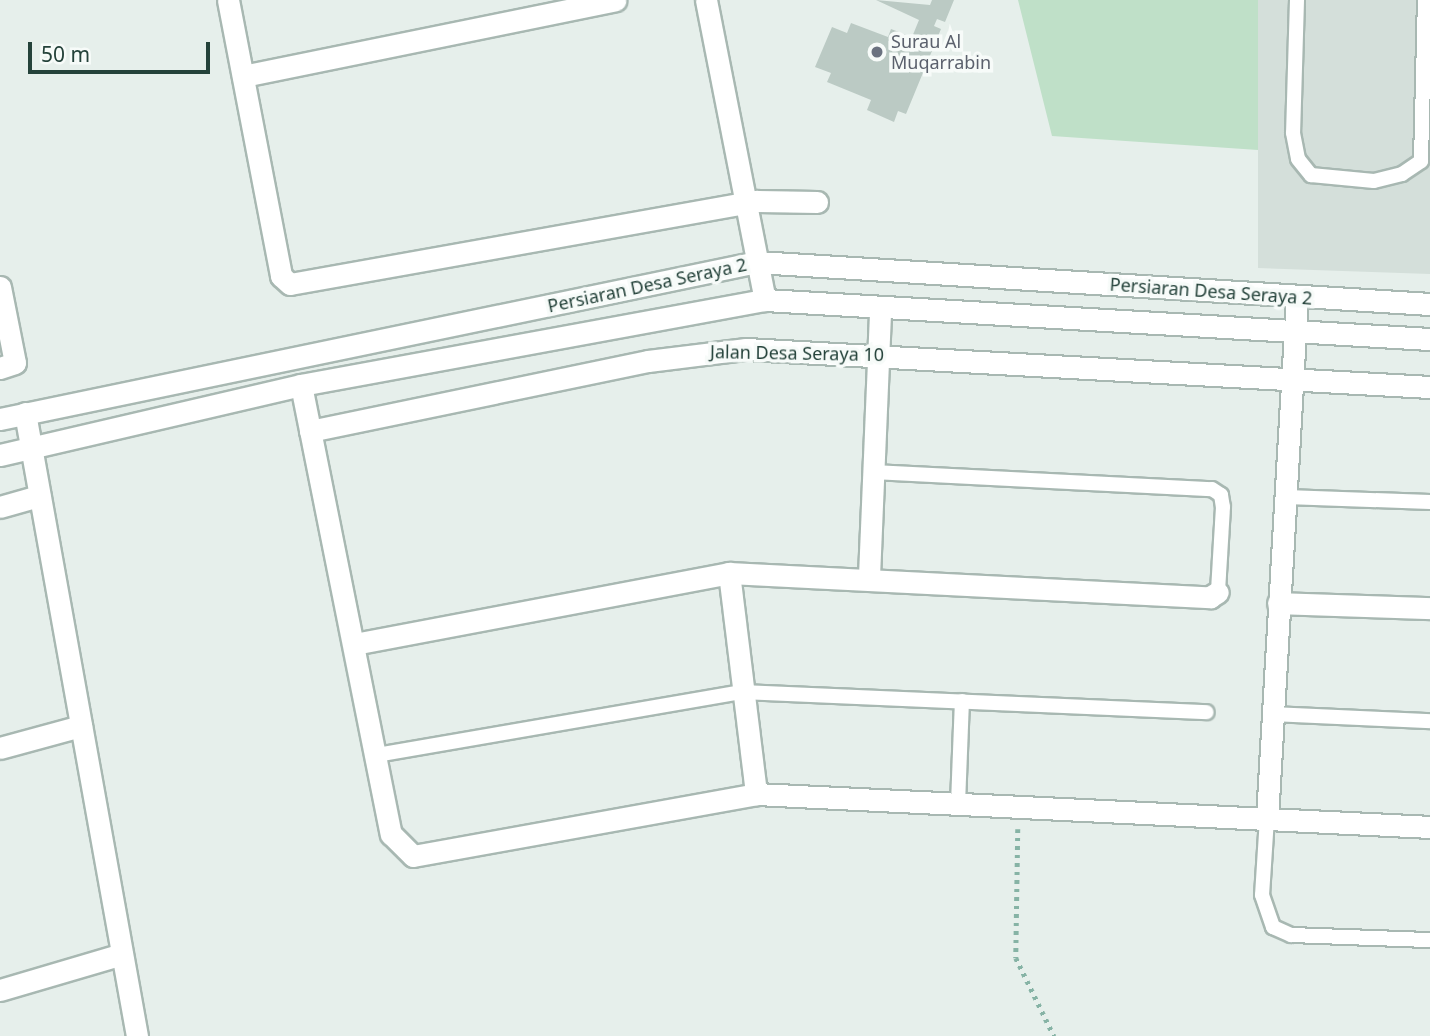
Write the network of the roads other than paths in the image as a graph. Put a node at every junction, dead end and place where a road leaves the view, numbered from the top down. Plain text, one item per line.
1 (228, 0) edge
2 (615, 0) edge
3 (706, 0) edge
4 (1297, 0) edge
5 (1425, 0) edge
6 (243, 76) junction
7 (817, 202) dead end
8 (747, 203) junction
9 (757, 262) junction
10 (0, 287) edge
11 (1297, 297) junction
12 (765, 300) junction
13 (1430, 304) edge
14 (880, 310) junction
15 (1295, 331) junction
16 (1430, 339) edge
17 (878, 354) junction
18 (0, 368) edge
19 (1292, 377) junction
20 (301, 385) junction
21 (1430, 387) edge
22 (25, 413) junction
23 (0, 419) edge
24 (310, 431) junction
25 (30, 446) junction
26 (0, 455) edge
27 (873, 472) junction
28 (39, 496) junction
29 (1286, 497) junction
30 (1430, 502) edge
31 (0, 507) edge
32 (729, 573) junction
33 (869, 576) junction
34 (1218, 592) joint
35 (1278, 603) junction
36 (1430, 608) edge
37 (354, 645) junction
38 (743, 692) junction
39 (962, 701) junction
40 (1207, 712) dead end
41 (1273, 714) junction
42 (1430, 721) edge
43 (81, 726) junction
44 (0, 748) edge
45 (377, 755) junction
46 (756, 794) junction
47 (957, 804) junction
48 (1267, 818) junction
49 (1430, 827) edge
50 (1430, 940) edge
51 (122, 954) junction
52 (0, 990) edge
53 (137, 1036) edge

1 - 6 street
2 - 6 street
3 - 8 street
4 - 5 lane
6 - 8 street
7 - 8 street
8 - 9 street
9 - 11 street, Persiaran Desa Seraya 2
9 - 12 street
9 - 22 street, Persiaran Desa Seraya 2
10 - 18 street
11 - 13 street, Persiaran Desa Seraya 2
11 - 15 street
12 - 14 street, Persiaran Desa Seraya 2
12 - 20 street, Persiaran Desa Seraya 2
14 - 15 street, Persiaran Desa Seraya 2
14 - 17 street
15 - 16 street, Persiaran Desa Seraya 2
15 - 19 street
17 - 19 street, Jalan Desa Seraya 10
17 - 24 street, Jalan Desa Seraya 10
17 - 27 street
19 - 21 street, Jalan Desa Seraya 10
19 - 29 street
20 - 24 street
20 - 25 street, Persiaran Desa Seraya 2
22 - 23 street, Persiaran Desa Seraya 2
22 - 25 street
24 - 37 street
25 - 26 street, Persiaran Desa Seraya 2
25 - 28 street
27 - 33 street
27 - 34 lane
28 - 31 street
28 - 43 street
29 - 30 lane
29 - 35 street
32 - 33 street
32 - 37 street
32 - 38 street
33 - 34 street
35 - 36 street
35 - 41 street
37 - 45 street
38 - 39 lane
38 - 45 lane
38 - 46 street
39 - 40 lane
39 - 47 lane
41 - 42 lane
41 - 48 street
43 - 44 street
43 - 51 street
45 - 46 street
46 - 47 street
47 - 48 street
48 - 49 street
48 - 50 lane
51 - 52 street
51 - 53 street

